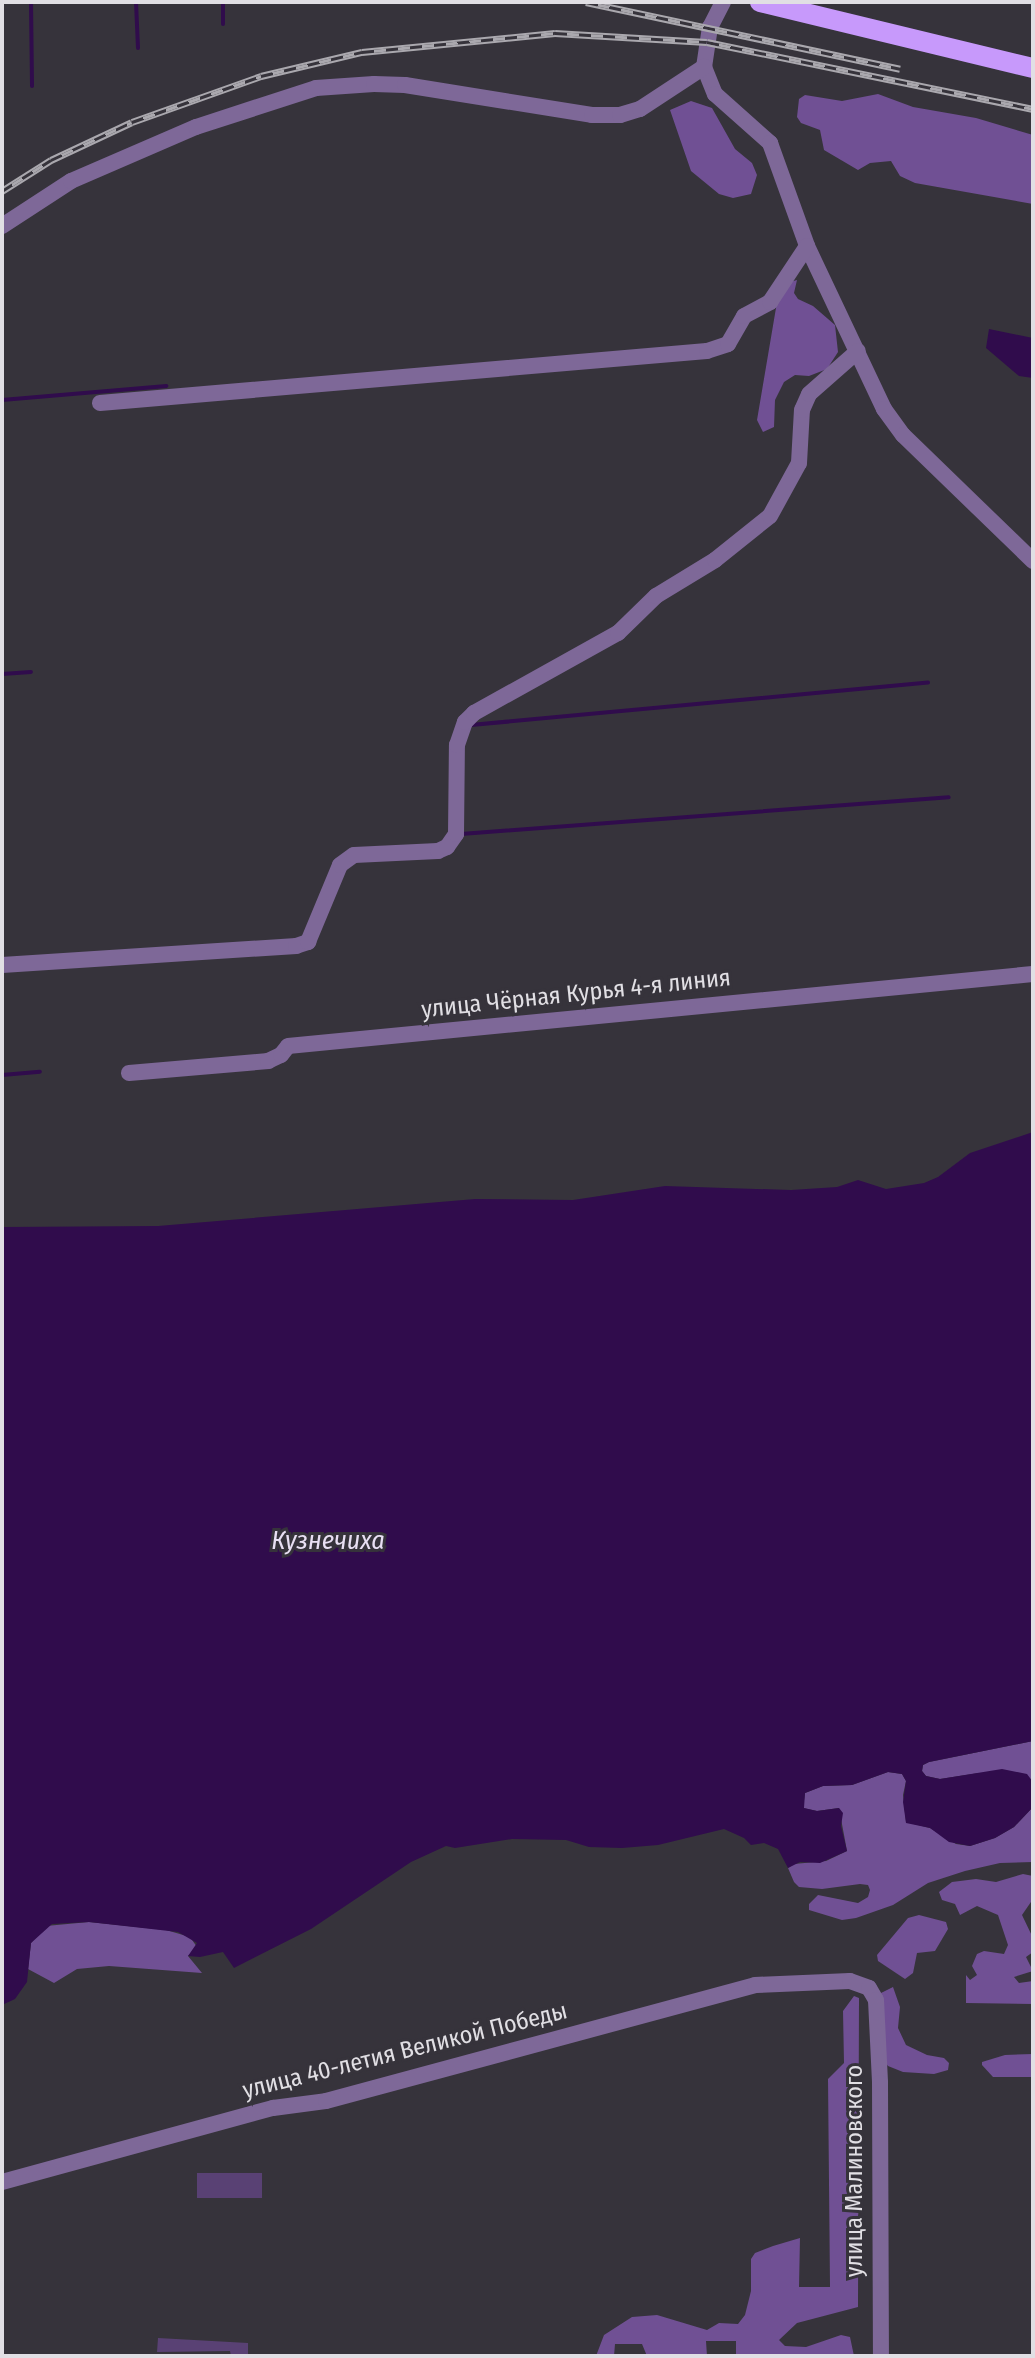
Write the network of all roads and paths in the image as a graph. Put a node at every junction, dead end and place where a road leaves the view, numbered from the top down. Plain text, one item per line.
1 (723, 2) edge
2 (760, 2) edge
3 (704, 67) junction
4 (1033, 68) edge
5 (2, 226) edge
6 (807, 246) junction
7 (858, 351) junction
8 (100, 403) dead end
9 (1033, 561) edge
10 (2, 965) edge
11 (1033, 974) edge
12 (129, 1073) dead end
13 (869, 1988) joint
14 (2, 2182) edge
15 (881, 2356) edge

1 - 3 street
2 - 4 main road
3 - 5 street
3 - 6 street
6 - 7 street
6 - 8 street
7 - 9 street
7 - 10 street
11 - 12 street, улица Чёрная Курья 4-я линия
13 - 14 street, улица 40-летия Великой Победы
13 - 15 street, улица Малиновского

